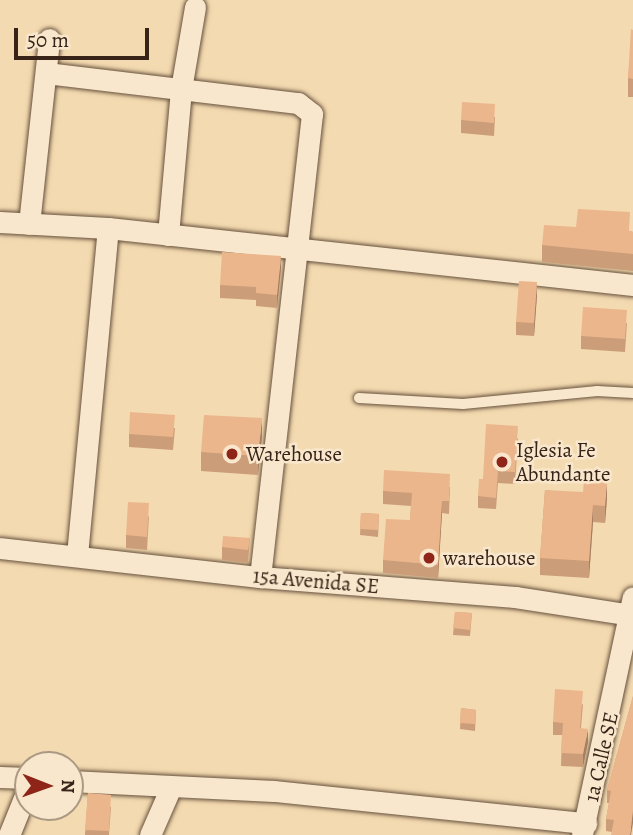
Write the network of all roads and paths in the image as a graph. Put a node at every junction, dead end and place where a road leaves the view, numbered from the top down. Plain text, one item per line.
1 (195, 7) dead end
2 (50, 39) dead end
3 (46, 74) junction
4 (181, 89) junction
5 (0, 222) edge
6 (29, 224) junction
7 (108, 228) junction
8 (169, 235) junction
9 (298, 251) junction
10 (633, 285) edge
11 (633, 393) edge
12 (359, 398) dead end
13 (0, 548) edge
14 (77, 555) junction
15 (260, 577) junction
16 (632, 606) edge
17 (630, 639) edge
18 (84, 782) edge
19 (171, 787) junction
20 (584, 829) edge
21 (150, 835) edge

1 - 4 street
2 - 3 street
3 - 4 street
3 - 6 street
4 - 8 street
4 - 9 street
5 - 6 street
6 - 7 street
7 - 8 street
7 - 14 street
8 - 9 street
9 - 10 street
9 - 15 street
11 - 12 lane
13 - 14 street, 15a Avenida SE
14 - 15 street, 15a Avenida SE
15 - 16 street, 15a Avenida SE
16 - 17 street, 1a Calle SE
17 - 20 street, 1a Calle SE
18 - 19 street
19 - 20 street
19 - 21 street

